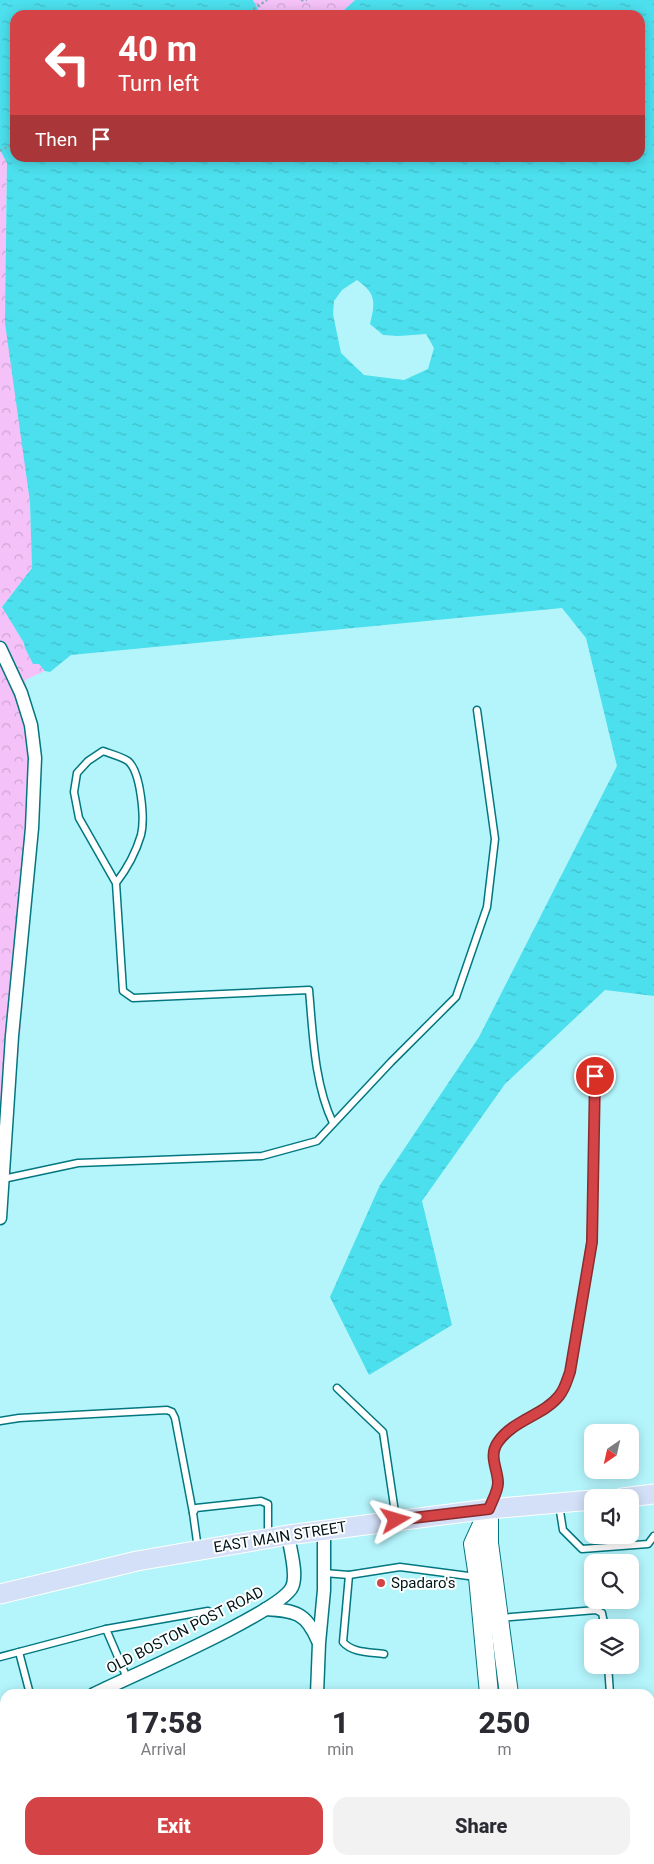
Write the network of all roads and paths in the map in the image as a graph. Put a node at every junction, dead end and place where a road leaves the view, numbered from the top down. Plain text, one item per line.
1 (267, 0) edge
2 (300, 0) edge
3 (307, 0) edge
4 (252, 10) edge
5 (0, 648) edge
6 (477, 710) dead end
7 (116, 883) junction
8 (595, 1076) dead end
9 (333, 1123) junction
10 (3, 1179) junction
11 (0, 1218) edge
12 (337, 1388) dead end
13 (0, 1421) edge
14 (654, 1494) edge
15 (639, 1496) edge
16 (584, 1501) edge
17 (559, 1504) junction
18 (489, 1509) junction
19 (193, 1513) junction
20 (396, 1520) junction
21 (324, 1529) junction
22 (288, 1535) junction
23 (654, 1536) edge
24 (268, 1538) junction
25 (198, 1550) junction
26 (324, 1573) junction
27 (349, 1575) junction
28 (486, 1577) junction
29 (0, 1594) edge
30 (266, 1609) junction
31 (208, 1611) dead end
32 (499, 1618) junction
33 (603, 1619) edge
34 (106, 1629) junction
35 (318, 1643) junction
36 (19, 1652) junction
37 (384, 1654) dead end
38 (0, 1657) edge
39 (609, 1674) edge
40 (127, 1678) junction
41 (29, 1689) edge
42 (104, 1689) edge
43 (317, 1689) edge
44 (489, 1689) edge
45 (509, 1689) edge
46 (610, 1689) edge

1 - 4 path
2 - 3 path
5 - 10 street
6 - 9 lane
7 - 7 lane
7 - 9 lane
8 - 18 lane
9 - 10 lane
10 - 11 street
12 - 20 lane
13 - 19 lane
14 - 15 main road
16 - 17 main road, EAST MAIN STREET
17 - 18 main road, EAST MAIN STREET
17 - 23 lane
18 - 20 main road, EAST MAIN STREET
18 - 28 street
19 - 24 lane
19 - 25 lane
20 - 21 main road, EAST MAIN STREET
21 - 22 main road, EAST MAIN STREET
21 - 26 street
22 - 24 main road, EAST MAIN STREET
22 - 30 street, OLD BOSTON POST ROAD
24 - 25 main road, EAST MAIN STREET
25 - 29 main road, EAST MAIN STREET
26 - 27 lane
26 - 35 street
27 - 28 lane
27 - 37 lane
28 - 32 street
28 - 44 street
30 - 35 street
30 - 40 street, OLD BOSTON POST ROAD
31 - 34 lane
32 - 33 lane
32 - 45 street
34 - 36 lane
34 - 40 lane
35 - 43 street
36 - 38 lane
36 - 41 lane
39 - 46 lane
40 - 42 street, OLD BOSTON POST ROAD

